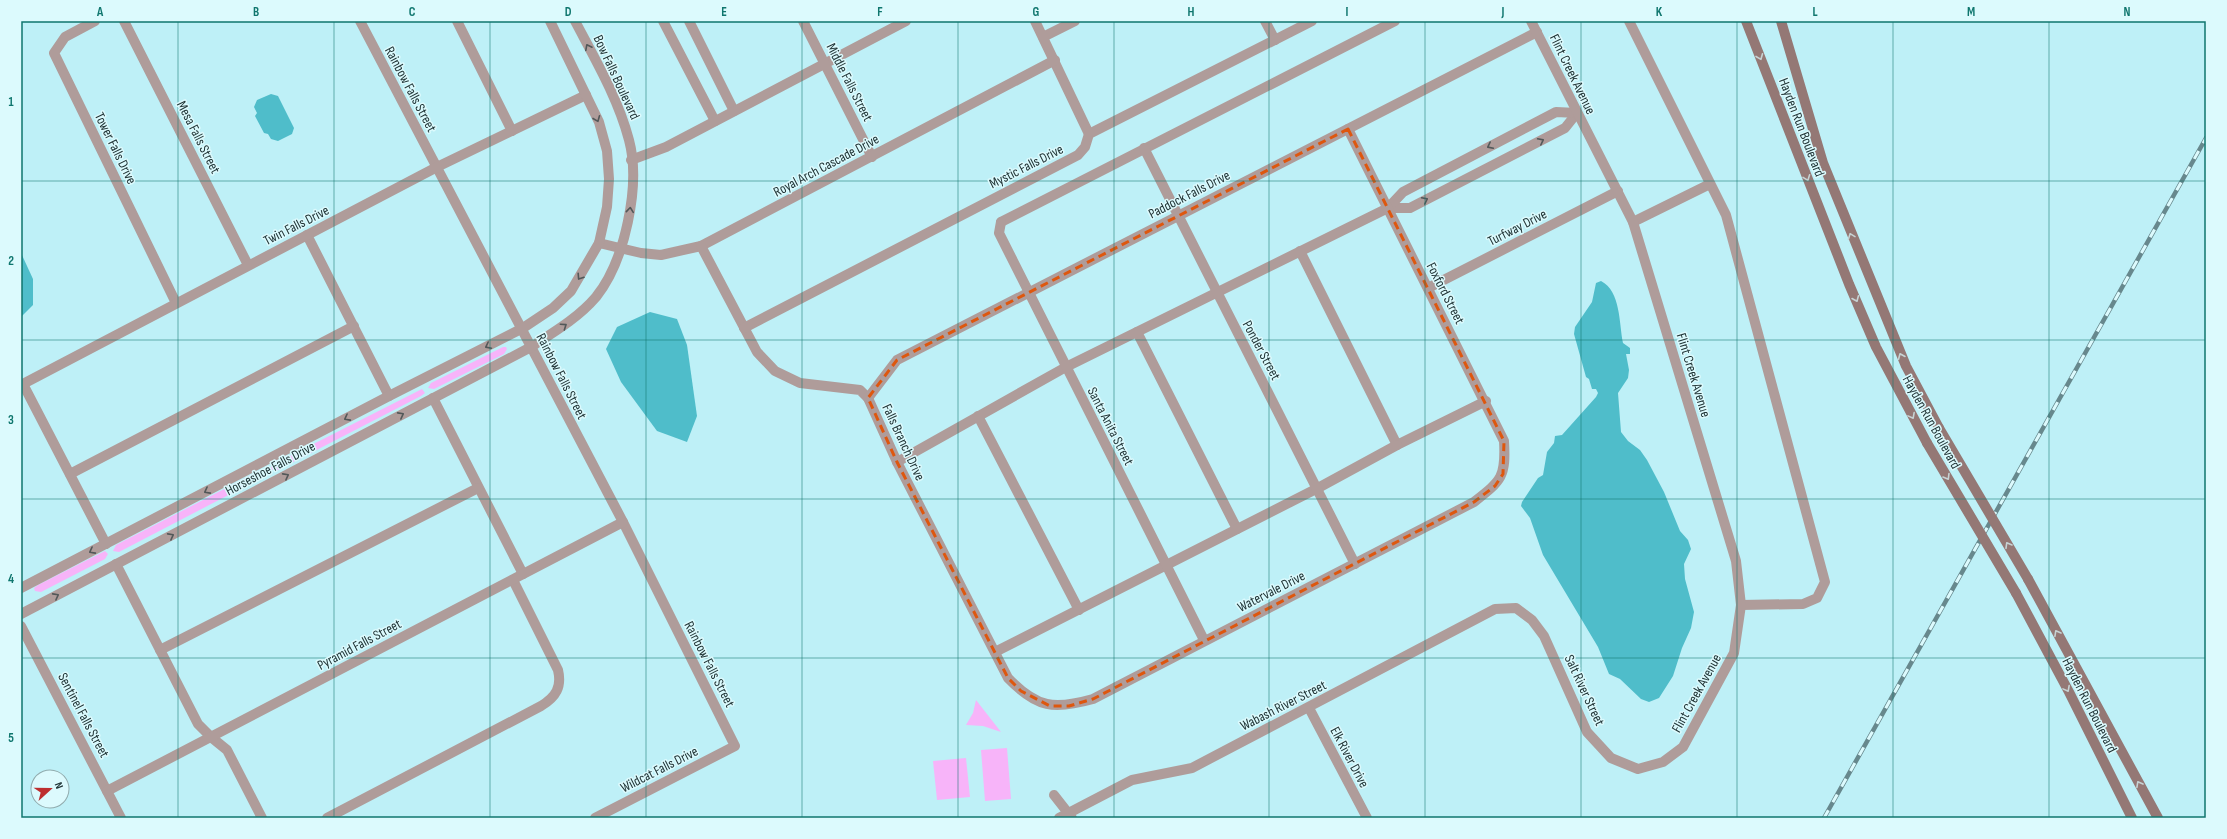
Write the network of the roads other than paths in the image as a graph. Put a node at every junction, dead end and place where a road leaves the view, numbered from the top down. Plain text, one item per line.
1 (95, 21) edge
2 (124, 21) edge
3 (360, 21) edge
4 (457, 21) edge
5 (550, 21) edge
6 (575, 21) edge
7 (663, 21) edge
8 (688, 21) edge
9 (803, 21) edge
10 (1035, 21) edge
11 (1075, 21) edge
12 (1266, 21) edge
13 (1312, 21) edge
14 (1395, 21) edge
15 (1531, 21) edge
16 (1629, 21) edge
17 (1746, 21) edge
18 (1781, 21) edge
19 (901, 22) edge
20 (1537, 32) junction
21 (1043, 37) junction
22 (1275, 40) junction
23 (1055, 60) junction
24 (825, 63) junction
25 (586, 94) junction
26 (734, 111) junction
27 (1577, 113) junction
28 (715, 121) junction
29 (1348, 129) junction
30 (512, 131) junction
31 (1089, 134) junction
32 (1144, 148) junction
33 (872, 156) junction
34 (631, 160) junction
35 (437, 167) junction
36 (1710, 184) junction
37 (1618, 191) junction
38 (1388, 208) junction
39 (1178, 215) junction
40 (1634, 222) junction
41 (307, 235) junction
42 (599, 243) junction
43 (701, 246) junction
44 (622, 248) junction
45 (1300, 251) junction
46 (248, 265) junction
47 (1428, 288) junction
48 (1028, 291) junction
49 (1216, 293) junction
50 (176, 303) junction
51 (354, 326) junction
52 (523, 328) junction
53 (744, 328) junction
54 (1137, 332) junction
55 (531, 347) junction
56 (1066, 366) junction
57 (22, 384) edge
58 (389, 396) junction
59 (433, 398) junction
60 (868, 398) junction
61 (1486, 401) junction
62 (978, 416) junction
63 (1397, 445) junction
64 (897, 462) junction
65 (70, 474) junction
66 (1503, 474) joint
67 (478, 488) junction
68 (1318, 488) junction
69 (623, 522) junction
70 (1237, 529) junction
71 (106, 544) junction
72 (116, 564) junction
73 (1355, 564) junction
74 (1166, 566) junction
75 (523, 574) junction
76 (513, 580) junction
77 (21, 588) edge
78 (1741, 605) junction
79 (1516, 608) joint
80 (1078, 610) junction
81 (21, 614) edge
82 (21, 626) edge
83 (1204, 640) junction
84 (160, 650) junction
85 (995, 652) junction
86 (1041, 703) joint
87 (1309, 708) junction
88 (211, 737) junction
89 (735, 746) joint
90 (1683, 747) joint
91 (107, 791) junction
92 (1054, 795) dead end
93 (1066, 816) edge
94 (121, 818) edge
95 (262, 818) edge
96 (327, 818) edge
97 (596, 818) edge
98 (1367, 818) edge
99 (2132, 818) edge
100 (2158, 818) edge

1 - 50 street, Tower Falls Drive
2 - 46 street, Mesa Falls Street
3 - 35 street, Rainbow Falls Street
4 - 30 street
5 - 25 street
34 -> 6 street, Bow Falls Boulevard
7 - 28 street
8 - 26 street
9 - 24 street, Middle Falls Street
10 - 21 street
11 - 21 street
12 - 22 street
13 - 22 street
14 - 32 street
15 - 20 street, Flint Creek Avenue
16 - 36 street
17 -> 99 main road, Hayden Run Boulevard, bridge
100 -> 18 main road, Hayden Run Boulevard, bridge
19 - 24 street
20 - 27 street, Flint Creek Avenue
20 - 29 street, Paddock Falls Drive
21 - 23 street
22 - 31 street
23 - 31 street
23 - 33 street, Royal Arch Cascade Drive
24 - 26 street
24 - 33 street, Middle Falls Street
25 - 30 street, Twin Falls Drive
25 -> 42 street
26 - 28 street
27 - 37 street, Flint Creek Avenue
27 -> 38 street
38 -> 27 street
28 - 34 street
29 - 38 street, Foxford Street
29 - 39 street, Paddock Falls Drive
30 - 35 street, Twin Falls Drive
31 - 53 street, Mystic Falls Drive
32 - 39 street, Ponder Street
32 - 48 street, Santa Anita Street
33 - 43 street, Royal Arch Cascade Drive
44 -> 34 street, Bow Falls Boulevard
35 - 41 street, Twin Falls Drive
35 - 52 street, Rainbow Falls Street
36 - 40 street
36 - 78 street
37 - 40 street, Flint Creek Avenue
37 - 47 street, Turfway Drive
38 - 45 street
38 - 47 street, Foxford Street
39 - 48 street, Paddock Falls Drive
39 - 49 street, Ponder Street
40 - 78 street, Flint Creek Avenue
41 - 46 street, Twin Falls Drive
41 - 51 street
42 - 44 street, Royal Arch Cascade Drive
42 -> 52 street
43 - 44 street, Royal Arch Cascade Drive
43 - 53 street, Falls Branch Drive
55 -> 44 street, Bow Falls Boulevard
45 - 49 street
45 - 63 street
46 - 50 street, Twin Falls Drive
47 - 61 street, Foxford Street
48 - 56 street, Santa Anita Street
48 - 60 street, Paddock Falls Drive
49 - 54 street
49 - 68 street, Ponder Street
50 - 57 street, Twin Falls Drive
51 - 58 street
51 - 65 street
52 - 55 street, Rainbow Falls Street
52 -> 58 street, Horseshoe Falls Drive
53 - 60 street, Falls Branch Drive
54 - 56 street
54 - 70 street
55 - 59 street, Horseshoe Falls Drive
55 - 69 street, Rainbow Falls Street
56 - 62 street
56 - 74 street, Santa Anita Street
57 - 65 street
58 -> 71 street, Horseshoe Falls Drive
59 - 67 street
72 -> 59 street, Horseshoe Falls Drive
60 - 64 street, Falls Branch Drive
61 - 63 street
61 - 66 street, Foxford Street
62 - 64 street
62 - 80 street
63 - 68 street
64 - 85 street, Falls Branch Drive
65 - 71 street
66 - 73 street, Watervale Drive
67 - 75 street
67 - 84 street
68 - 70 street
68 - 73 street, Ponder Street
69 - 75 street, Pyramid Falls Street
69 - 89 street, Rainbow Falls Street
70 - 74 street
71 -> 77 street, Horseshoe Falls Drive
81 -> 72 street, Horseshoe Falls Drive
72 - 84 street
73 - 83 street, Watervale Drive
74 - 80 street
74 - 83 street, Santa Anita Street
75 - 76 street, Pyramid Falls Street
76 - 88 street, Pyramid Falls Street
76 - 96 street
78 - 90 street, Flint Creek Avenue
79 - 87 street, Wabash River Street
79 - 90 street, Salt River Street
80 - 85 street
82 - 91 street, Sentinel Falls Street
83 - 86 street, Watervale Drive
84 - 88 street
85 - 86 street, Falls Branch Drive
87 - 93 street, Wabash River Street
87 - 98 street, Elk River Drive
88 - 91 street, Pyramid Falls Street
88 - 95 street
89 - 97 street, Wildcat Falls Drive
91 - 94 street, Sentinel Falls Street
92 - 93 street

